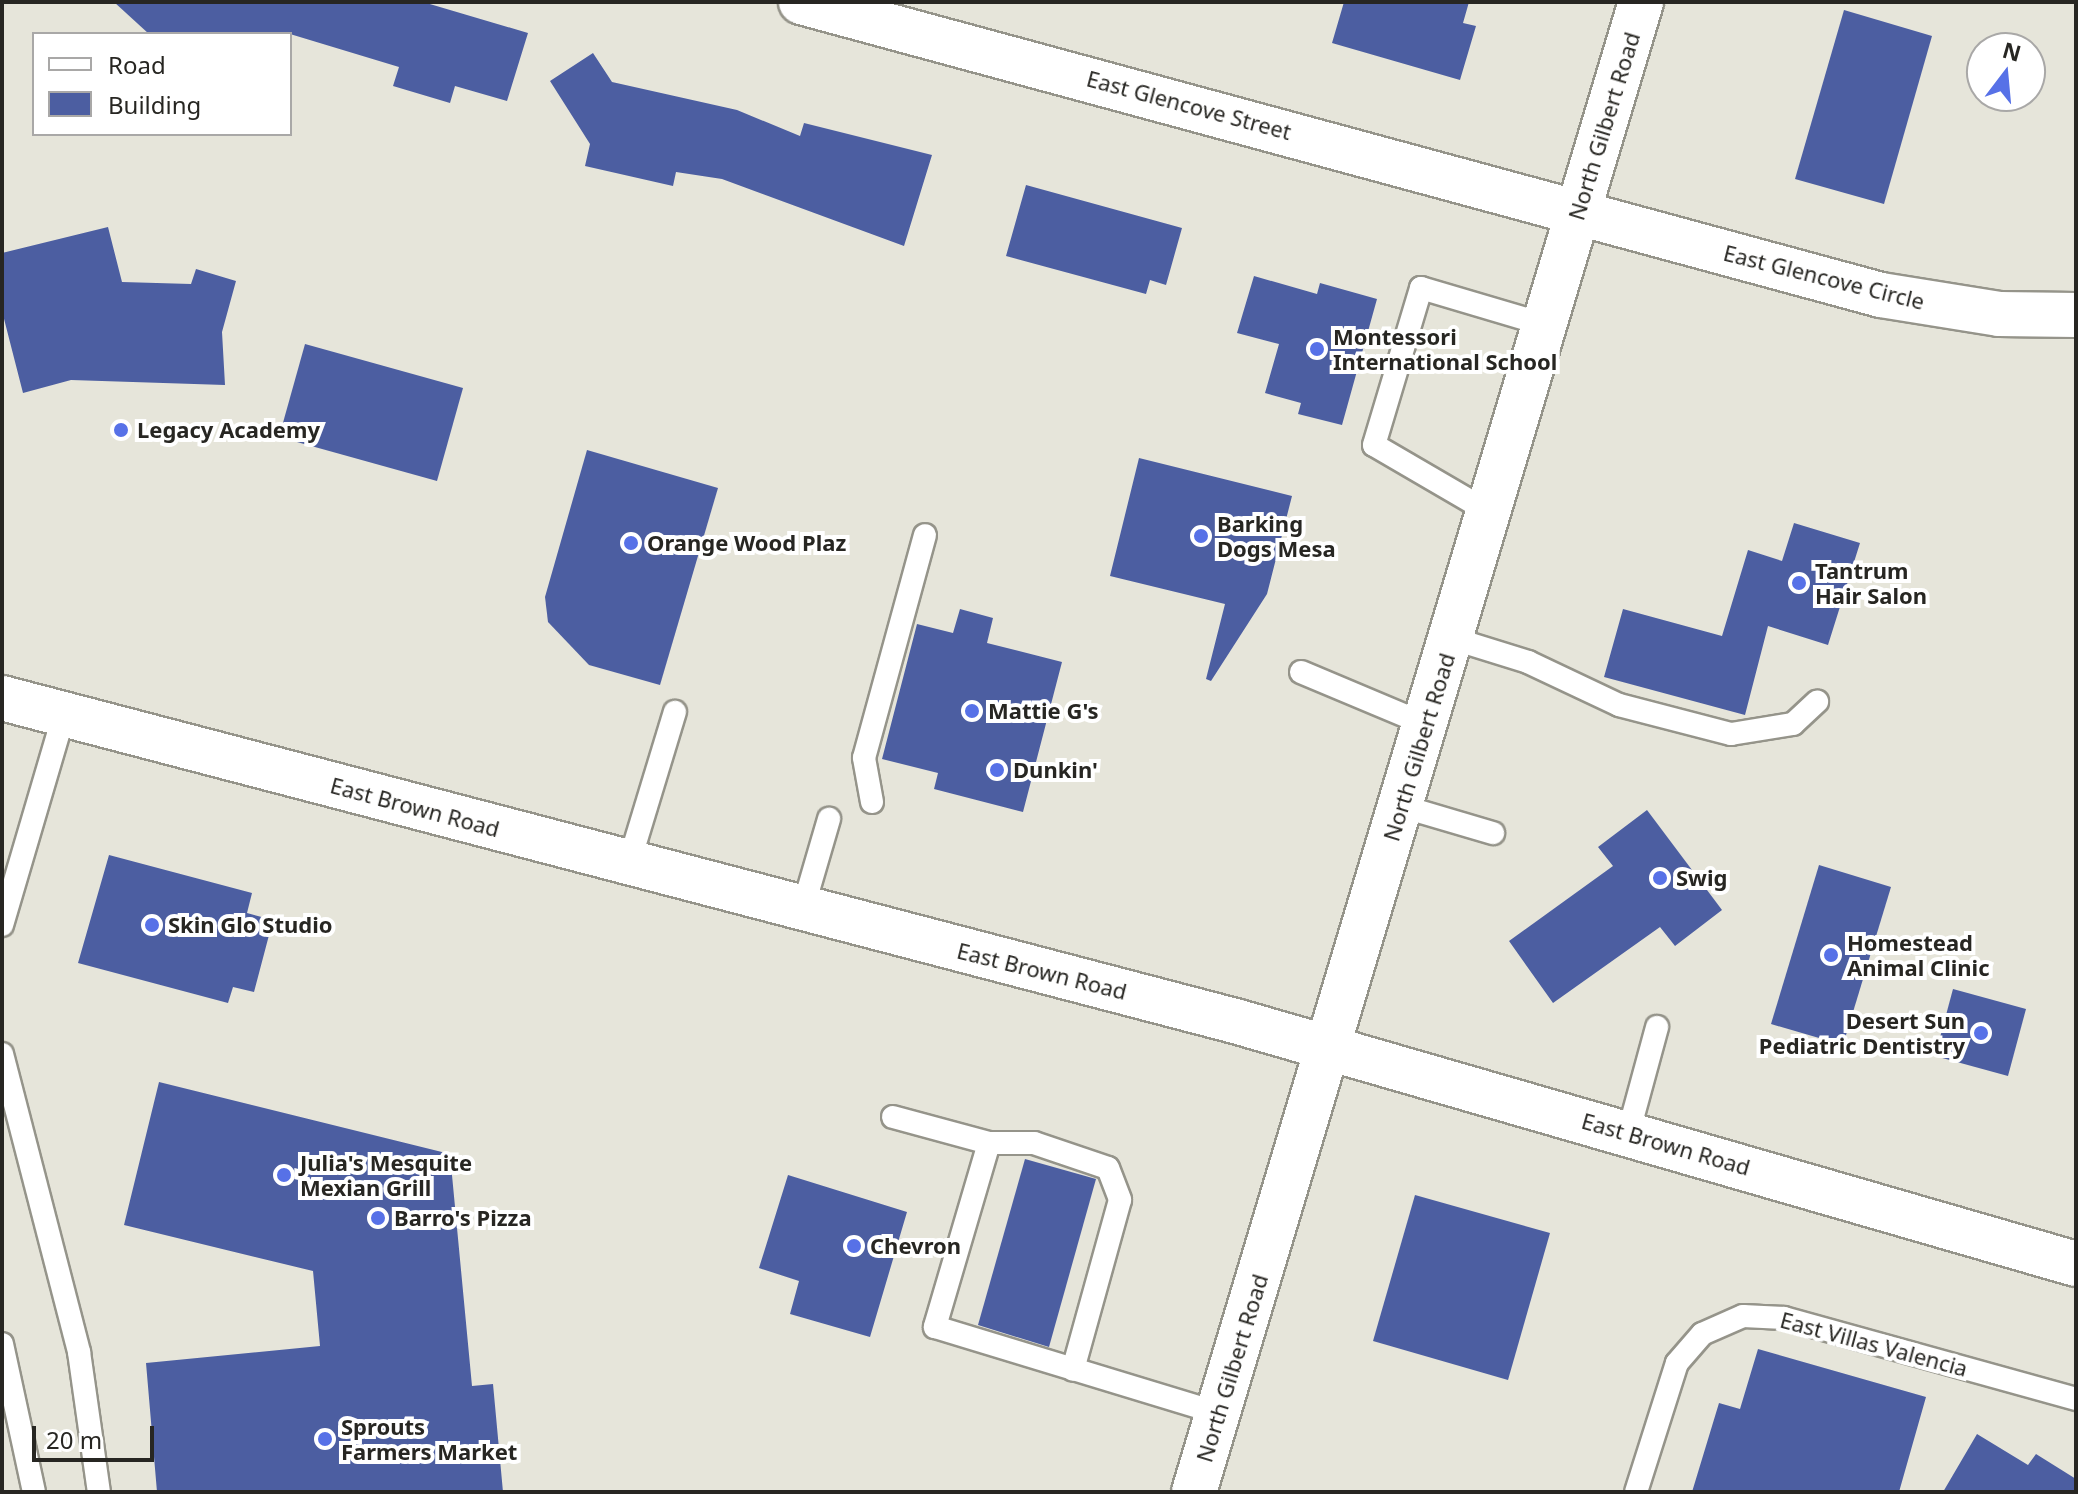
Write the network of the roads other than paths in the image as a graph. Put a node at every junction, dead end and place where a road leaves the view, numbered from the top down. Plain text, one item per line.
1 (801, 2) edge
2 (1641, 2) edge
3 (1577, 211) junction
4 (2076, 315) edge
5 (1546, 325) junction
6 (1489, 512) junction
7 (925, 535) dead end
8 (1451, 638) junction
9 (1301, 672) dead end
10 (2, 698) edge
11 (1817, 702) dead end
12 (675, 712) dead end
13 (64, 714) junction
14 (1425, 724) junction
15 (872, 802) dead end
16 (1401, 806) junction
17 (829, 819) dead end
18 (1493, 833) dead end
19 (629, 863) junction
20 (803, 908) junction
21 (2, 925) edge
22 (1657, 1027) dead end
23 (1328, 1048) junction
24 (2, 1054) edge
25 (893, 1117) dead end
26 (1628, 1134) junction
27 (989, 1143) junction
28 (2076, 1264) edge
29 (2, 1344) edge
30 (1073, 1370) junction
31 (2076, 1399) edge
32 (1218, 1413) junction
33 (34, 1492) edge
34 (99, 1492) edge
35 (1194, 1492) edge
36 (1636, 1492) edge

1 - 3 main road, East Glencove Street
2 - 3 main road, North Gilbert Road
3 - 4 main road, East Glencove Circle
3 - 5 main road, North Gilbert Road
5 - 6 main road, North Gilbert Road
5 - 6 lane
6 - 8 main road, North Gilbert Road
7 - 15 lane
8 - 11 lane
8 - 14 main road, North Gilbert Road
9 - 14 lane
10 - 13 main road, East Brown Road
12 - 19 lane
13 - 19 main road, East Brown Road
13 - 21 lane
14 - 16 main road, North Gilbert Road
16 - 18 lane
16 - 23 main road, North Gilbert Road
17 - 20 lane
19 - 20 main road, East Brown Road
20 - 23 main road, East Brown Road
22 - 26 lane
23 - 26 main road, East Brown Road
23 - 32 main road, North Gilbert Road
24 - 34 lane
25 - 27 lane
26 - 28 main road, East Brown Road
27 - 30 lane
27 - 30 lane
29 - 33 lane
30 - 32 lane
31 - 36 lane, East Villas Valencia
32 - 35 main road, North Gilbert Road

